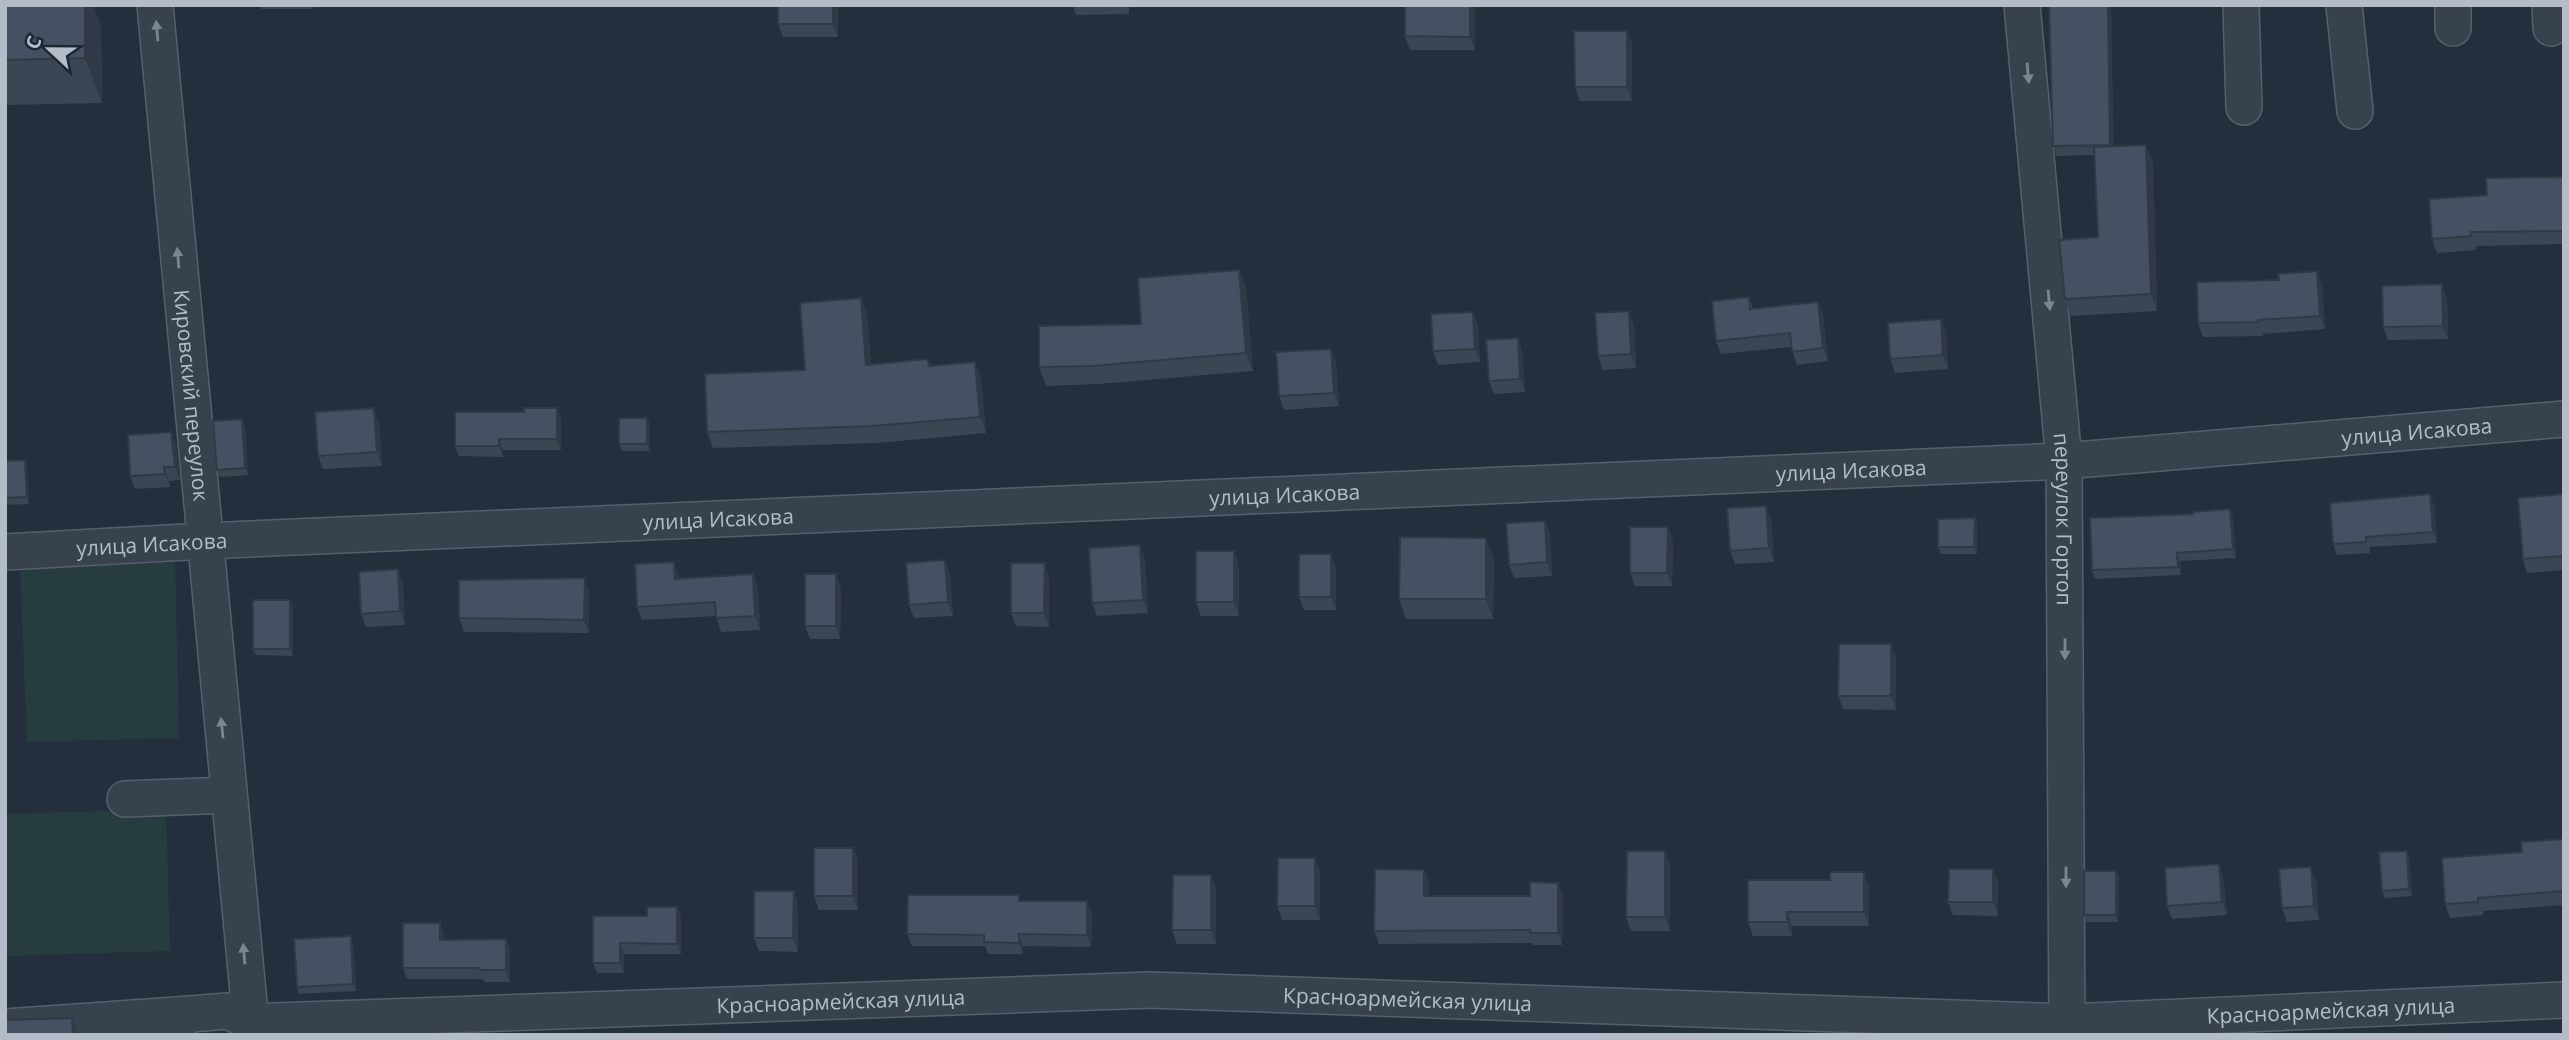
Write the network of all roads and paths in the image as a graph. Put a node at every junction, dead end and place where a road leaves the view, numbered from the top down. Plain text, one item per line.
1 (155, 5) edge
2 (2022, 5) edge
3 (2241, 5) edge
4 (2344, 5) edge
5 (2244, 107) dead end
6 (2355, 111) dead end
7 (2564, 419) edge
8 (2064, 461) junction
9 (204, 541) junction
10 (5, 552) edge
11 (229, 795) junction
12 (125, 799) dead end
13 (2564, 1000) edge
14 (178, 1025) edge
15 (5, 1027) edge
16 (2067, 1028) edge
17 (251, 1029) edge

9 -> 1 street, Кировский переулок
2 -> 8 street, переулок Гортоп
3 - 5 street
4 - 6 street
7 - 8 street, улица Исакова
8 - 9 street, улица Исакова
8 -> 16 street, переулок Гортоп
9 - 10 street, улица Исакова
11 -> 9 street, Кировский переулок
11 - 12 street
17 -> 11 street, Кировский переулок
13 - 16 street, Красноармейская улица
14 - 15 street, Красноармейская улица
14 - 17 street, Красноармейская улица
16 - 17 street, Красноармейская улица

